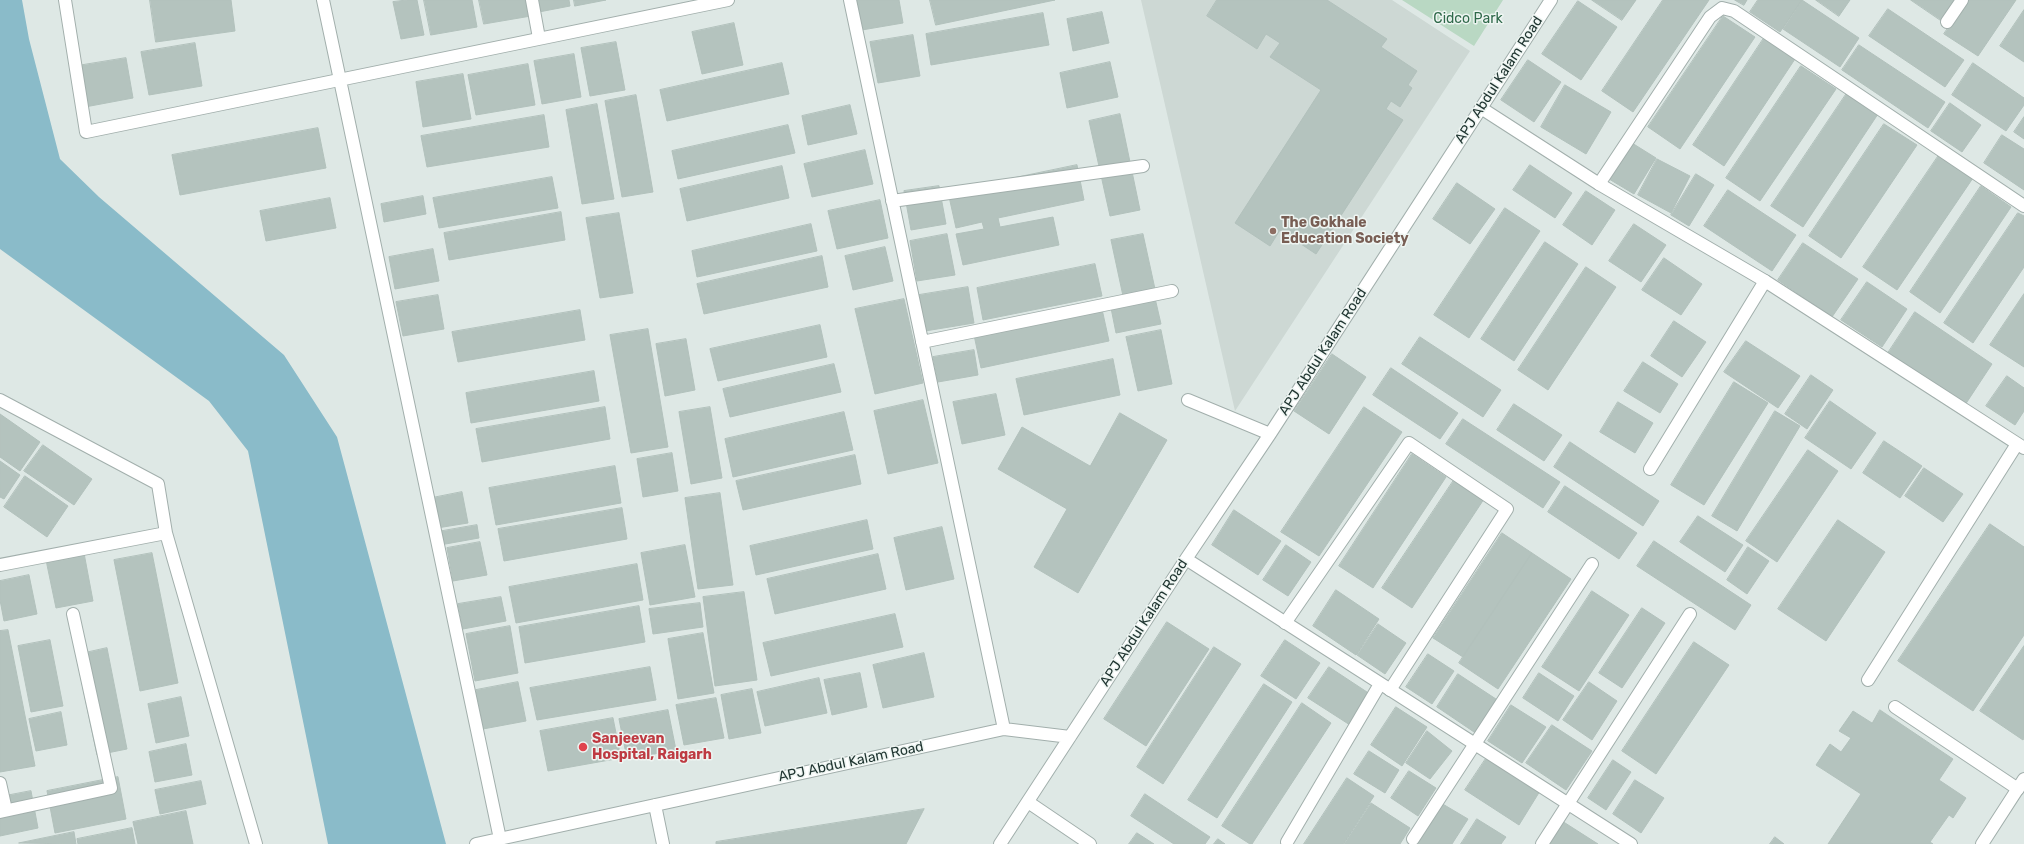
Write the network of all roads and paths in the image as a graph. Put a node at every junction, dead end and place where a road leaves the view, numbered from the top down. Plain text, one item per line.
1 (65, 0) edge
2 (323, 0) edge
3 (532, 0) edge
4 (728, 0) edge
5 (850, 0) edge
6 (1551, 0) edge
7 (1962, 0) edge
8 (1947, 22) dead end
9 (539, 38) junction
10 (340, 80) junction
11 (1481, 108) junction
12 (1143, 166) dead end
13 (1599, 184) junction
14 (892, 201) junction
15 (2024, 206) edge
16 (1765, 281) junction
17 (1172, 291) dead end
18 (922, 342) junction
19 (0, 400) edge
20 (1188, 400) dead end
21 (1270, 434) junction
22 (2020, 446) edge
23 (1650, 469) dead end
24 (166, 533) junction
25 (1186, 559) junction
26 (1592, 564) dead end
27 (0, 565) edge
28 (72, 614) dead end
29 (1690, 614) dead end
30 (1285, 623) junction
31 (1868, 680) dead end
32 (1385, 687) junction
33 (1895, 707) dead end
34 (1004, 729) junction
35 (1070, 737) junction
36 (1476, 744) junction
37 (0, 783) edge
38 (2021, 784) edge
39 (1028, 802) junction
40 (1568, 804) junction
41 (655, 805) junction
42 (3, 811) edge
43 (500, 839) junction
44 (1413, 839) dead end
45 (1287, 842) dead end
46 (256, 844) edge
47 (476, 844) edge
48 (662, 844) edge
49 (1000, 844) edge
50 (1090, 844) edge
51 (1542, 844) edge
52 (1631, 844) edge
53 (1982, 844) edge

1 - 10 street
2 - 10 street
3 - 9 street
4 - 9 street
5 - 14 street
6 - 11 street, APJ Abdul Kalam Road
7 - 8 street
9 - 10 street
10 - 43 street
11 - 13 street
11 - 21 street, APJ Abdul Kalam Road
12 - 14 street
13 - 15 street
13 - 16 street
14 - 18 street
16 - 22 street
16 - 23 street
17 - 18 street
18 - 34 street
19 - 24 street
20 - 21 street
21 - 25 street, APJ Abdul Kalam Road
22 - 31 street
24 - 27 street
24 - 46 street
25 - 30 street
25 - 35 street, APJ Abdul Kalam Road
26 - 36 street
28 - 42 street
29 - 40 street
30 - 32 street
30 - 32 street
32 - 36 street
32 - 45 street
33 - 38 street
34 - 35 street, APJ Abdul Kalam Road
34 - 41 street, APJ Abdul Kalam Road
35 - 39 street
36 - 40 street
36 - 44 street
37 - 42 street
38 - 53 street
39 - 49 street
39 - 50 street
40 - 51 street
40 - 52 street
41 - 43 street, APJ Abdul Kalam Road
41 - 48 street
43 - 47 street, APJ Abdul Kalam Road

